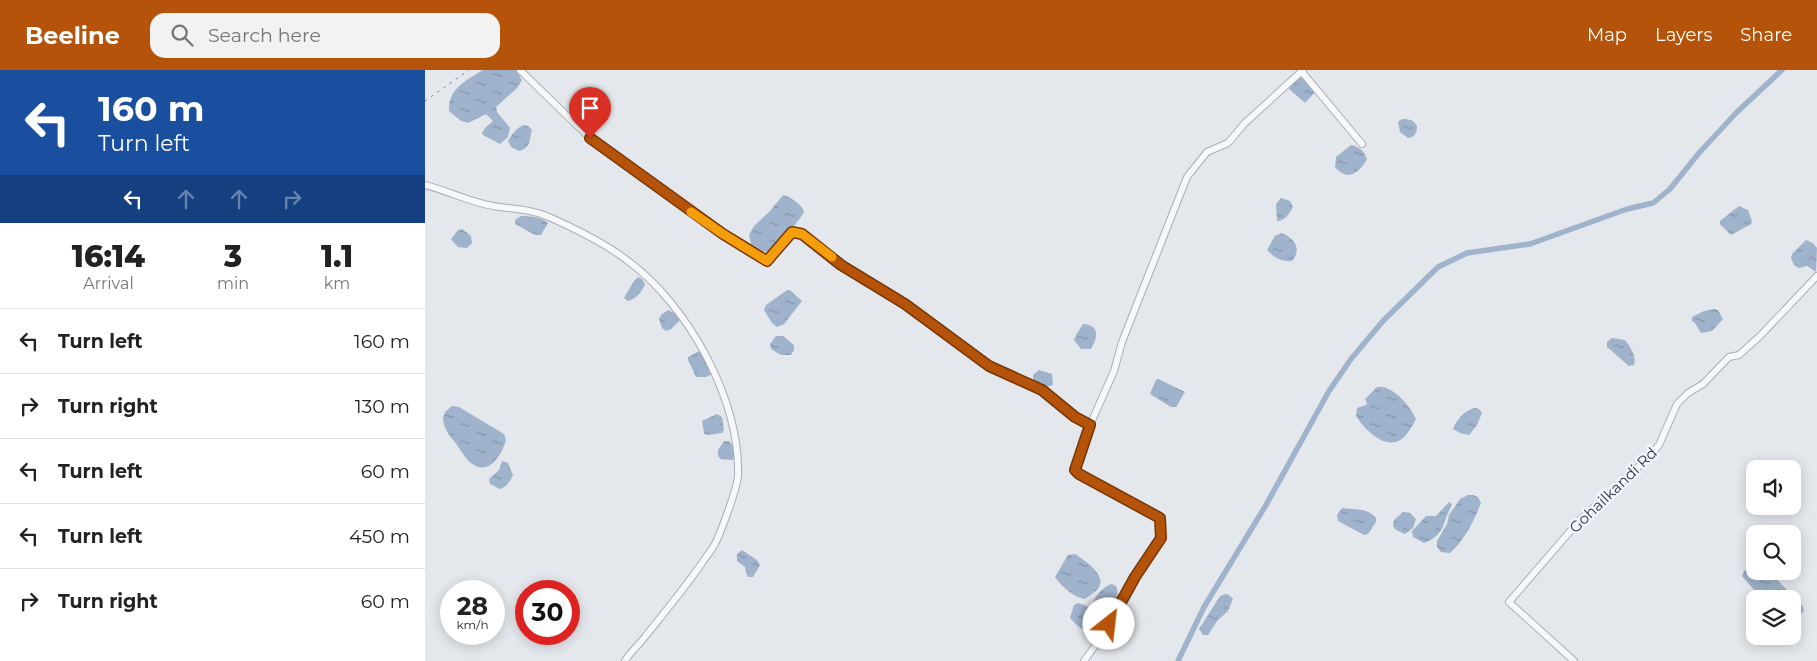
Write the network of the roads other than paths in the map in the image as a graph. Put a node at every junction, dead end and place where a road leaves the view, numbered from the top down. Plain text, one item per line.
1 (520, 70) edge
2 (1303, 71) edge
3 (1362, 144) dead end
4 (425, 185) edge
5 (1817, 276) edge
6 (1090, 425) junction
7 (625, 661) edge
8 (1084, 661) edge
9 (1574, 661) edge

1 - 6 street
2 - 3 street
2 - 6 street
4 - 7 street
5 - 9 street, Gohailkandi Rd
6 - 8 street

